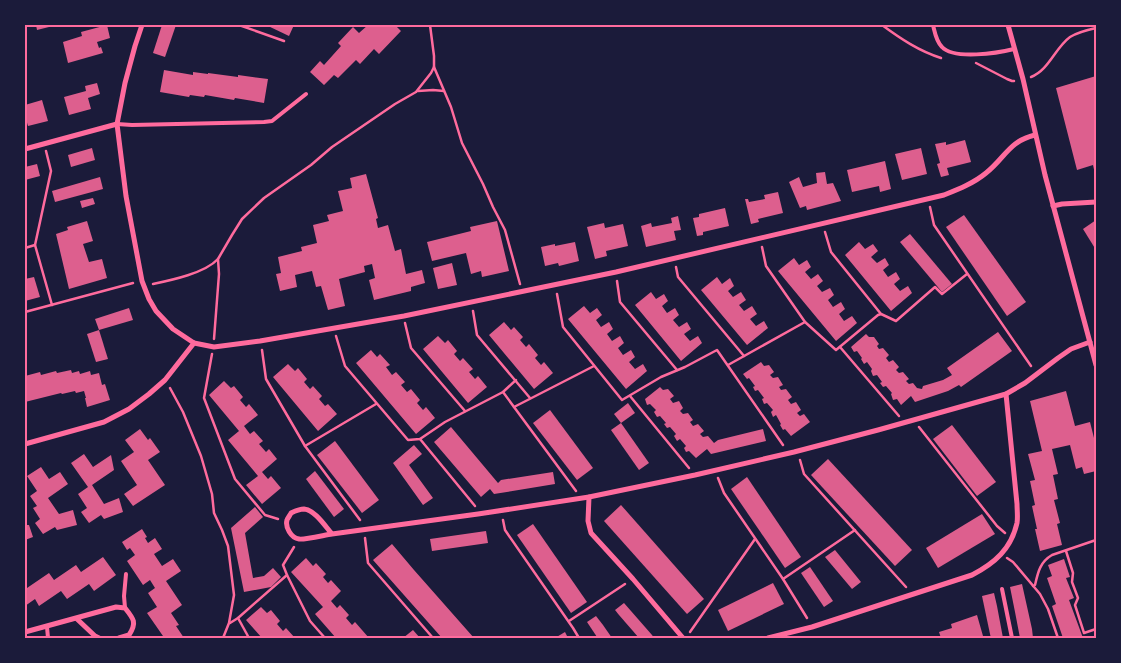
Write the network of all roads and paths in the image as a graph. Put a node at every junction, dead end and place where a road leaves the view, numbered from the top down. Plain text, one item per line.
1 (142, 25) edge
2 (239, 25) edge
3 (430, 25) edge
4 (933, 25) edge
5 (1008, 25) edge
6 (1096, 28) edge
7 (284, 41) dead end
8 (1014, 49) junction
9 (434, 67) junction
10 (1034, 76) dead end
11 (444, 91) junction
12 (416, 92) junction
13 (306, 94) dead end
14 (117, 124) junction
15 (1036, 136) junction
16 (44, 144) junction
17 (25, 149) edge
18 (928, 199) junction
19 (1096, 202) edge
20 (1053, 206) junction
21 (823, 223) junction
22 (760, 238) junction
23 (35, 245) junction
24 (25, 248) edge
25 (674, 258) junction
26 (218, 259) junction
27 (616, 272) junction
28 (967, 274) junction
29 (143, 283) junction
30 (556, 285) junction
31 (522, 292) junction
32 (471, 302) junction
33 (52, 305) junction
34 (25, 312) edge
35 (881, 314) junction
36 (404, 316) junction
37 (805, 322) junction
38 (333, 329) junction
39 (260, 341) junction
40 (1090, 342) junction
41 (194, 343) junction
42 (214, 347) junction
43 (840, 347) junction
44 (744, 356) junction
45 (728, 365) junction
46 (1096, 365) edge
47 (594, 366) junction
48 (678, 370) junction
49 (1037, 374) junction
50 (165, 380) junction
51 (516, 380) junction
52 (503, 392) junction
53 (1006, 394) junction
54 (630, 396) junction
55 (530, 398) junction
56 (376, 404) junction
57 (514, 406) junction
58 (465, 411) junction
59 (909, 422) junction
60 (420, 439) junction
61 (25, 444) edge
62 (304, 446) junction
63 (794, 452) junction
64 (716, 470) junction
65 (695, 475) junction
66 (589, 498) junction
67 (576, 499) junction
68 (502, 511) junction
69 (478, 514) junction
70 (286, 521) junction
71 (364, 529) junction
72 (855, 530) junction
73 (332, 534) junction
74 (1012, 538) junction
75 (299, 539) junction
76 (755, 539) junction
77 (1096, 540) edge
78 (1066, 550) junction
79 (1002, 554) junction
80 (126, 574) dead end
81 (287, 575) junction
82 (632, 579) junction
83 (783, 579) junction
84 (1033, 586) junction
85 (1002, 589) dead end
86 (913, 595) junction
87 (125, 608) junction
88 (238, 618) junction
89 (77, 619) junction
90 (569, 622) junction
91 (229, 623) junction
92 (46, 627) junction
93 (812, 627) junction
94 (1096, 629) edge
95 (25, 632) edge
96 (48, 638) edge
97 (99, 638) edge
98 (119, 638) edge
99 (223, 638) edge
100 (249, 638) edge
101 (325, 638) edge
102 (433, 638) edge
103 (579, 638) edge
104 (684, 638) edge
105 (768, 638) edge
106 (1012, 638) edge
107 (1058, 638) edge

1 - 14 street
2 - 7 path
3 - 9 path
4 - 8 lane
5 - 8 street
6 - 10 path
8 - 15 street
9 - 11 path
9 - 12 path
11 - 12 path
11 - 31 path
12 - 26 path
13 - 14 lane
14 - 16 street
14 - 29 street
15 - 18 street
15 - 20 street
16 - 17 street
16 - 23 path
18 - 21 street
18 - 28 path
19 - 20 street
20 - 40 street
21 - 22 street
21 - 35 path
22 - 25 street
22 - 37 path
23 - 24 path
23 - 33 path
25 - 27 street
25 - 44 path
26 - 29 path
26 - 42 path
27 - 30 street
27 - 48 path
28 - 35 path
28 - 49 path
29 - 33 path
29 - 41 street
30 - 31 street
30 - 47 path
31 - 32 street
32 - 36 street
32 - 51 path
33 - 34 path
35 - 43 path
36 - 38 street
36 - 58 path
37 - 43 path
37 - 44 path
38 - 39 street
38 - 56 path
39 - 42 street
39 - 62 path
40 - 46 street
40 - 49 street
41 - 42 street
41 - 50 street
42 - 70 path
43 - 59 path
44 - 45 path
45 - 48 path
45 - 63 path
47 - 54 path
47 - 55 path
48 - 54 path
49 - 53 street
50 - 61 street
50 - 91 path
51 - 52 path
51 - 55 path
52 - 57 path
52 - 58 path
53 - 59 street
53 - 74 street
54 - 65 path
55 - 57 path
56 - 60 path
56 - 62 path
57 - 67 path
58 - 60 path
59 - 63 street
59 - 74 path
60 - 69 path
62 - 71 path
63 - 64 street
63 - 72 path
64 - 65 street
64 - 76 path
65 - 66 street
66 - 67 street
66 - 82 street
67 - 68 street
68 - 69 street
68 - 90 path
69 - 71 street
70 - 73 street
70 - 75 street
71 - 73 street
71 - 102 path
72 - 83 path
72 - 86 path
73 - 75 street
74 - 79 street
75 - 81 path
76 - 83 path
76 - 104 path
77 - 78 path
78 - 84 path
78 - 94 path
79 - 84 path
79 - 86 street
80 - 87 lane
81 - 88 path
81 - 101 path
82 - 90 path
82 - 104 street
83 - 93 path
84 - 107 path
85 - 106 lane
86 - 93 street
87 - 89 street
87 - 98 street
88 - 91 path
88 - 100 path
89 - 92 street
89 - 97 street
90 - 103 path
91 - 99 path
92 - 95 street
92 - 96 lane
93 - 105 street

